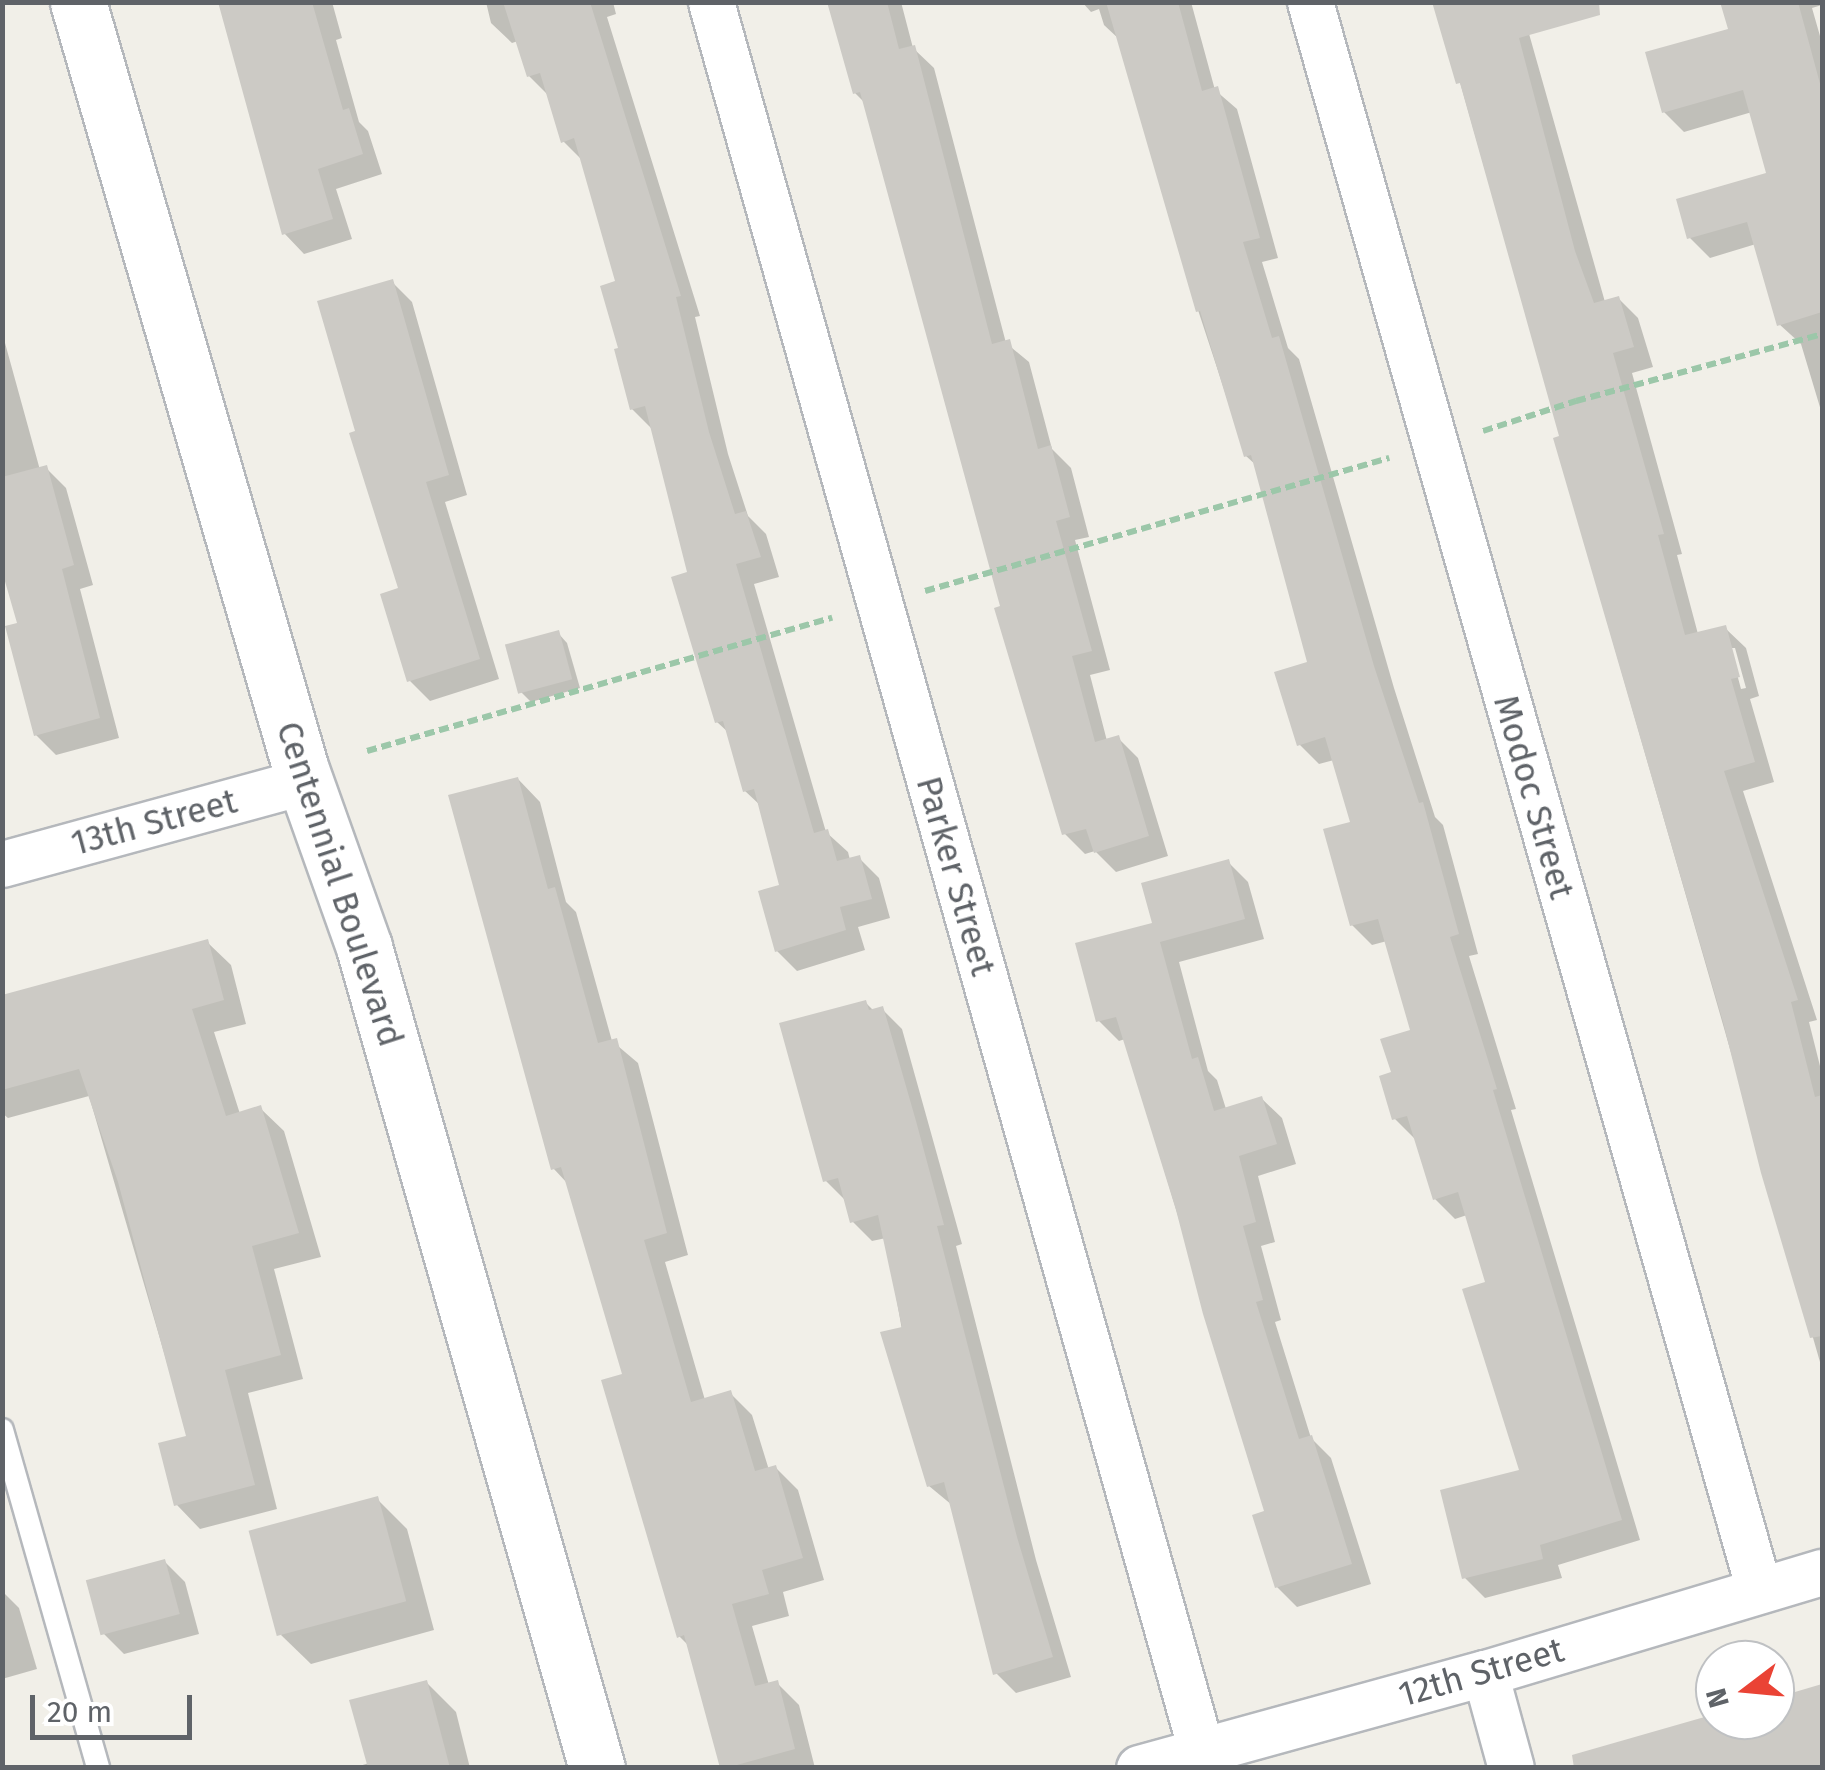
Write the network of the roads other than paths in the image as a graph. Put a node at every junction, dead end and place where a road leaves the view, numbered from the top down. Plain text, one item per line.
1 (78, 2) edge
2 (711, 2) edge
3 (1310, 2) edge
4 (305, 780) junction
5 (2, 864) edge
6 (2, 1430) edge
7 (1822, 1572) edge
8 (1758, 1590) junction
9 (1485, 1673) junction
10 (1200, 1750) junction
11 (98, 1768) edge
12 (597, 1768) edge
13 (1139, 1768) edge
14 (1511, 1768) edge

1 - 4 main road, Centennial Boulevard
2 - 10 street, Parker Street
3 - 8 street, Modoc Street
4 - 5 street, 13th Street
4 - 12 main road, Centennial Boulevard
6 - 11 lane
7 - 8 street, 12th Street
8 - 9 street, 12th Street
9 - 10 street, 12th Street
9 - 14 street
10 - 13 street, 12th Street

